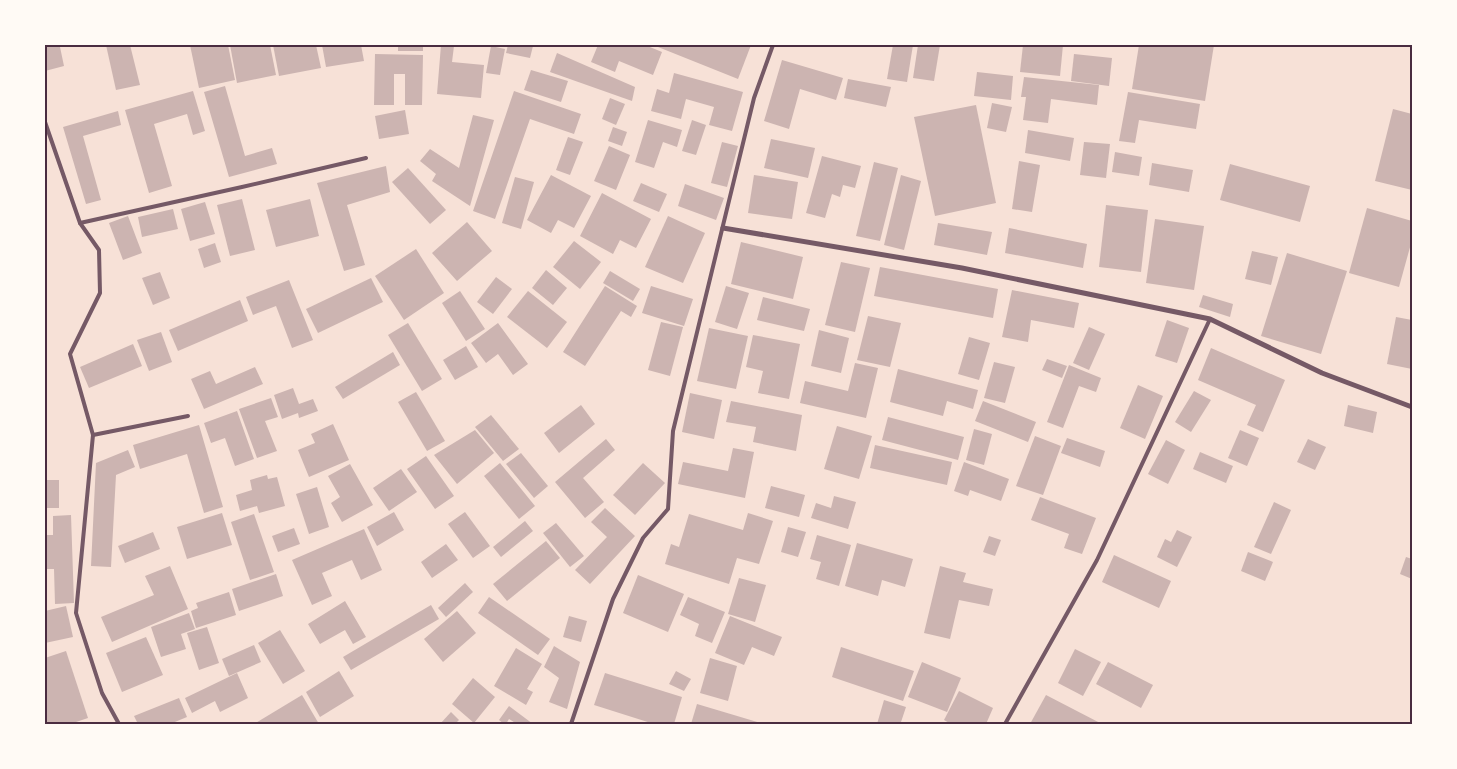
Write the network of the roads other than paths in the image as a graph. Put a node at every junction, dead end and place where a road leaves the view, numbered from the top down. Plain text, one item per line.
1 (773, 45) edge
2 (45, 122) edge
3 (366, 158) dead end
4 (80, 223) junction
5 (723, 228) junction
6 (1210, 319) junction
7 (1412, 407) edge
8 (188, 416) dead end
9 (93, 435) junction
10 (119, 724) edge
11 (571, 724) edge
12 (1005, 724) edge

1 - 5 lane
2 - 4 lane
3 - 4 lane
4 - 9 lane
5 - 6 street
5 - 11 lane
6 - 7 street
6 - 12 lane
8 - 9 lane
9 - 10 lane

